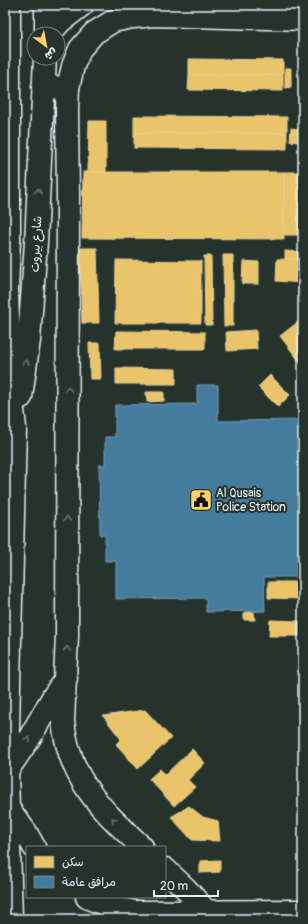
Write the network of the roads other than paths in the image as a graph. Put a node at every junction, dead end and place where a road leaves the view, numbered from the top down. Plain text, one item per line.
1 (9, 5) edge
2 (46, 5) edge
3 (82, 5) edge
4 (175, 11) edge
5 (303, 19) edge
6 (46, 26) edge
7 (56, 26) edge
8 (44, 66) edge
9 (43, 87) junction
10 (68, 88) junction
11 (16, 428) junction
12 (66, 678) junction
13 (7, 771) junction
14 (8, 808) junction
15 (33, 846) edge
16 (141, 846) edge
17 (166, 870) edge
18 (89, 898) edge
19 (206, 911) junction
20 (135, 912) junction
21 (302, 913) edge
22 (11, 919) edge
23 (110, 919) edge

1 - 11 street, شارع بيروت
2 - 6 street
3 - 7 street
4 - 5 street
4 - 10 street
8 - 9 street, شارع بيروت
9 - 10 street
11 -> 9 street, شارع بيروت
12 -> 10 street
11 - 13 street, شارع بيروت
13 -> 12 street
16 -> 12 street
13 - 14 street, شارع بيروت
14 - 15 street
14 - 22 street, شارع بيروت
17 - 19 street
18 - 20 street
19 - 20 street
19 - 21 street
20 - 23 street

